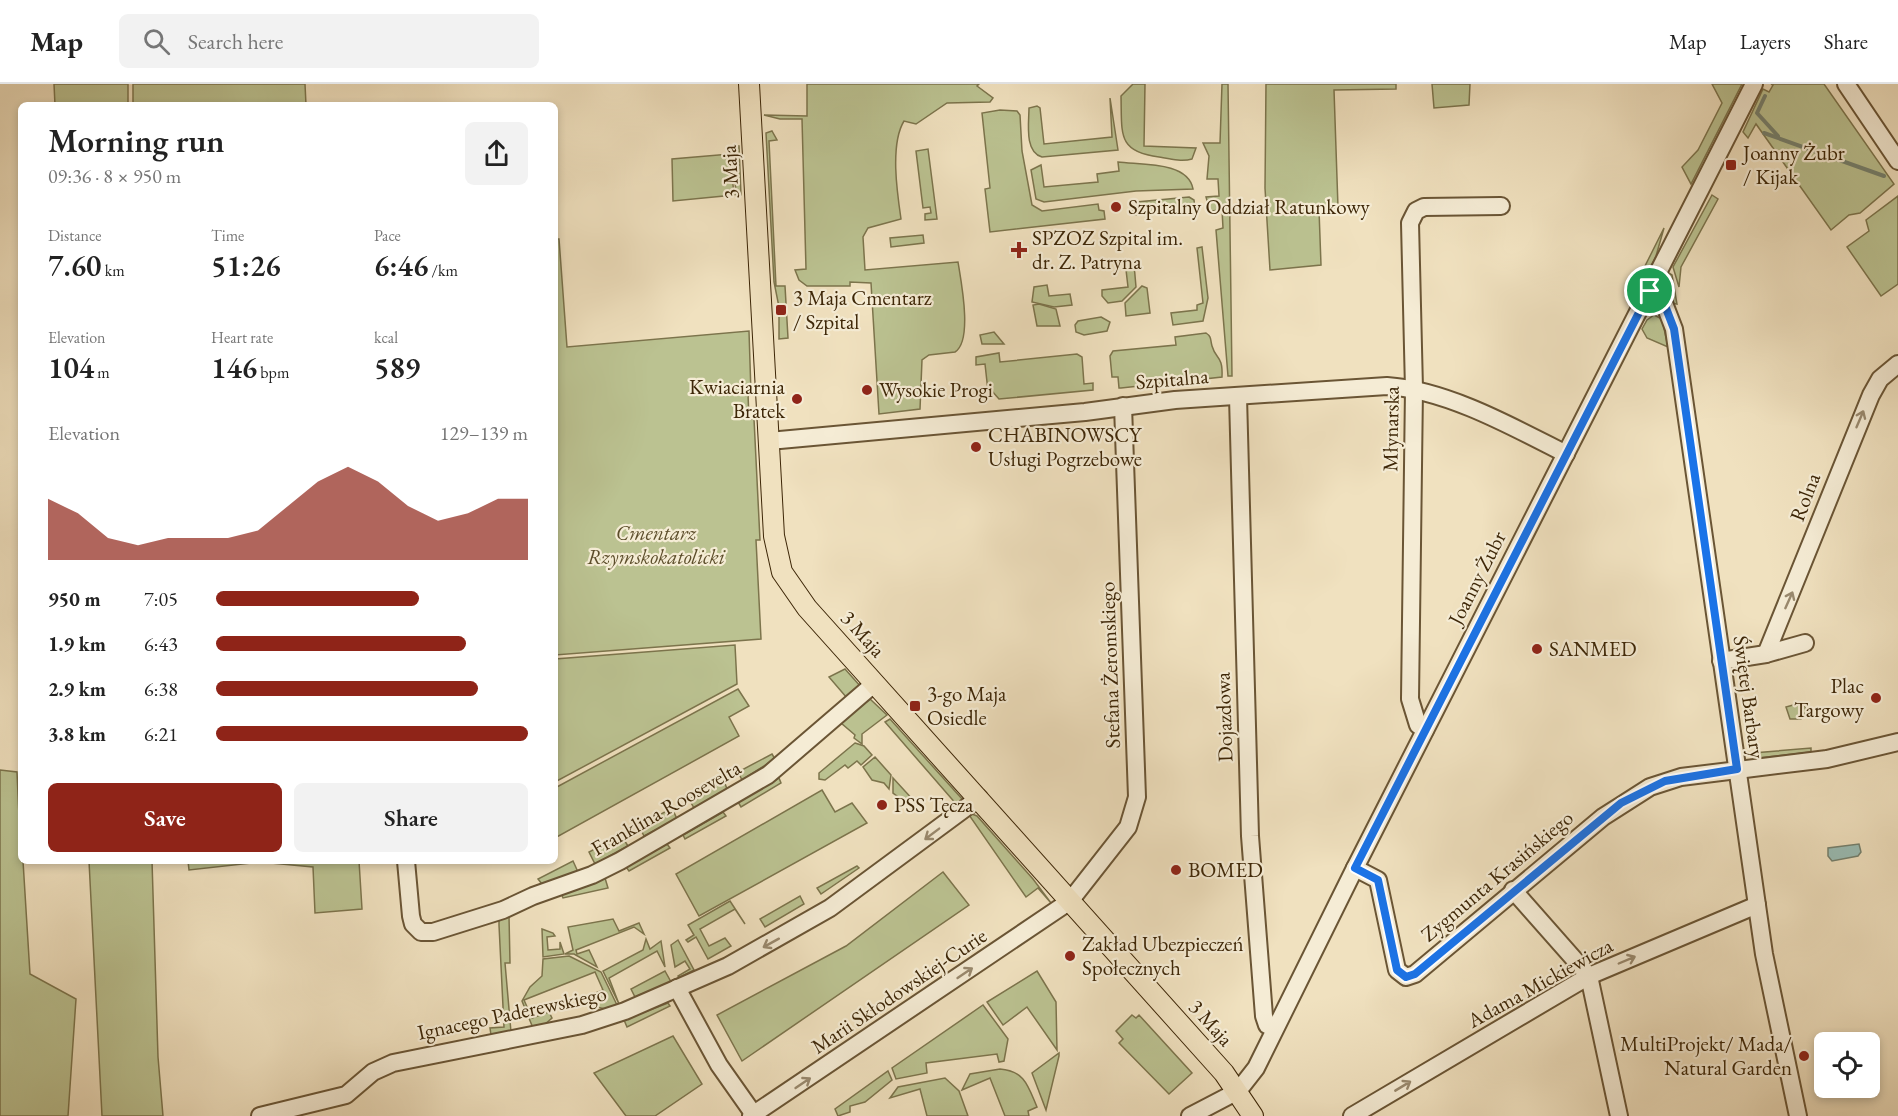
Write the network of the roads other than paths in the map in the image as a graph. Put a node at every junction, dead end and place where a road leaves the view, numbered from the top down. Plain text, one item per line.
1 (749, 84) edge
2 (1754, 84) edge
3 (1846, 84) edge
4 (1898, 160) edge
5 (1501, 206) dead end
6 (1650, 291) junction
7 (1898, 364) edge
8 (1414, 389) junction
9 (1238, 397) junction
10 (1123, 406) junction
11 (769, 441) junction
12 (1566, 454) junction
13 (1805, 643) dead end
14 (1766, 654) junction
15 (1721, 661) junction
16 (875, 683) junction
17 (1425, 730) junction
18 (1898, 742) edge
19 (1737, 769) junction
20 (979, 798) junction
21 (406, 864) edge
22 (1355, 868) junction
23 (1513, 890) junction
24 (1070, 901) junction
25 (1756, 905) junction
26 (1589, 976) junction
27 (677, 988) junction
28 (1275, 1028) junction
29 (1238, 1091) junction
30 (753, 1115) edge
31 (260, 1116) edge
32 (1190, 1116) edge
33 (1253, 1116) edge
34 (1352, 1116) edge
35 (1619, 1116) edge
36 (1798, 1116) edge

1 - 11 main road, 3 Maja
2 - 6 street, Joanny Żubr
3 - 4 street
5 - 8 street, Młynarska
6 - 12 street, Joanny Żubr
6 - 15 street, Świętej Barbary
14 -> 7 street, Rolna
8 - 9 street, Szpitalna
8 - 12 street, Szpitalna
8 - 17 street, Młynarska
9 - 10 street, Szpitalna
9 - 28 street, Dojazdowa
10 - 11 street, Szpitalna
10 - 24 street, Stefana Żeromskiego
11 - 16 main road, 3 Maja
12 - 17 street, Joanny Żubr
13 - 14 street
14 - 15 street
15 - 19 street, Świętej Barbary
16 - 20 main road, 3 Maja
16 - 21 street, Franklina Roosevelta
17 - 22 street, Joanny Żubr
18 - 19 street, Zygmunta Krasińskiego
19 - 23 street, Zygmunta Krasińskiego
19 - 25 street, Świętej Barbary
20 - 24 main road, 3 Maja
20 -> 27 street, Ignacego Paderewskiego
22 - 23 street, Zygmunta Krasińskiego
22 - 28 street, Joanny Żubr
23 - 26 street
24 - 29 main road, 3 Maja
30 -> 24 street, Marii Skłodowskiej-Curie
26 -> 25 street, Adama Mickiewicza
25 - 36 street, Świętej Barbary
34 -> 26 street, Adama Mickiewicza
26 - 35 street
27 - 30 street
27 - 31 street, Ignacego Paderewskiego
28 - 29 street, Joanny Żubr
29 - 32 street
29 - 33 main road, 3 Maja

